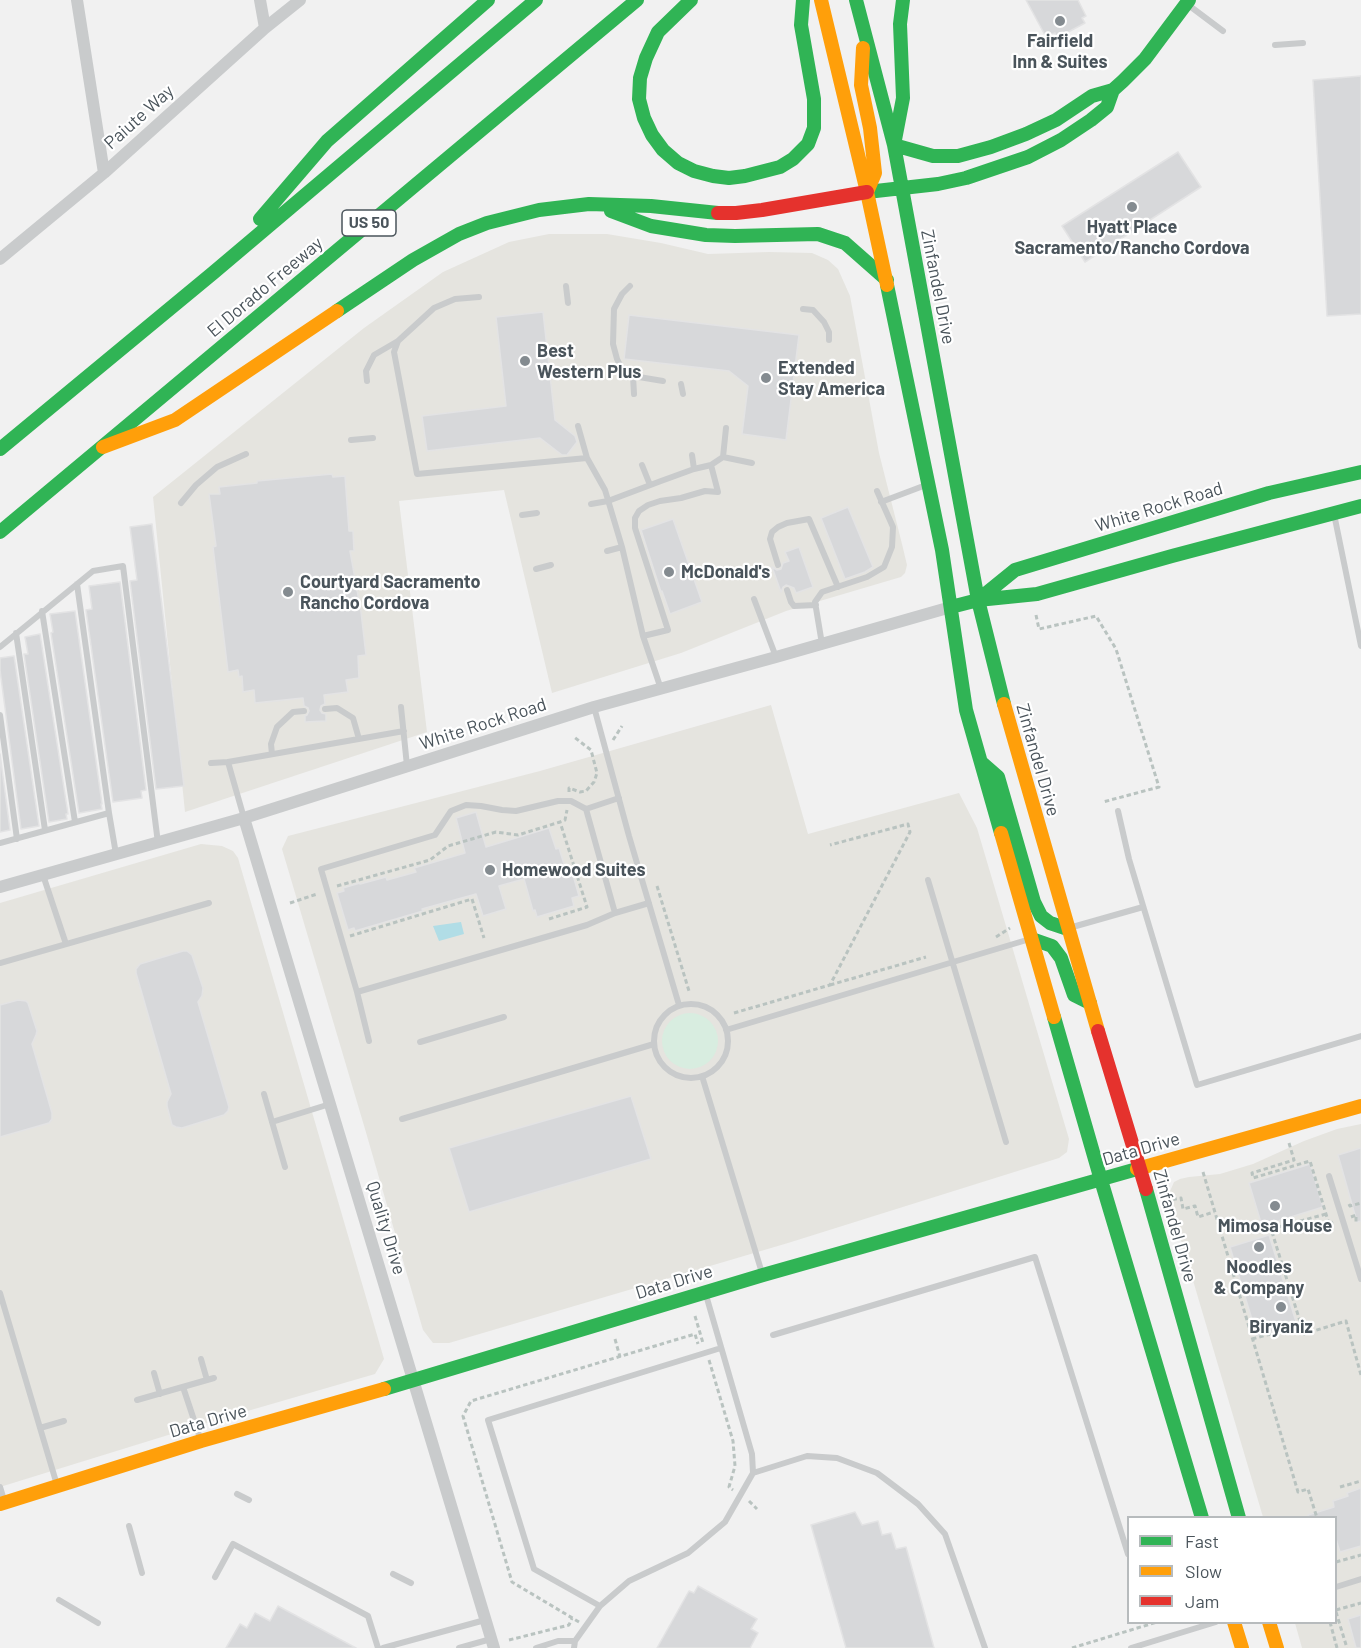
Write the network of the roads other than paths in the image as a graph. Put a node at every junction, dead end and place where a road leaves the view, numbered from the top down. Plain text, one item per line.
1 (77, 0) edge
2 (260, 0) edge
3 (300, 0) edge
4 (488, 0) edge
5 (536, 0) edge
6 (637, 0) edge
7 (691, 0) edge
8 (803, 0) edge
9 (821, 0) edge
10 (856, 0) edge
11 (903, 0) edge
12 (1188, 2) edge
13 (264, 28) junction
14 (863, 29) junction
15 (1223, 31) dead end
16 (1303, 43) dead end
17 (1275, 45) dead end
18 (1113, 90) junction
19 (894, 145) junction
20 (104, 173) junction
21 (902, 187) junction
22 (867, 192) junction
23 (589, 204) junction
24 (0, 259) edge
25 (213, 273) junction
26 (887, 280) junction
27 (566, 286) dead end
28 (630, 286) dead end
29 (479, 297) dead end
30 (568, 303) dead end
31 (802, 309) dead end
32 (829, 340) dead end
33 (398, 341) junction
34 (633, 376) junction
35 (367, 381) dead end
36 (663, 381) dead end
37 (681, 384) dead end
38 (634, 394) dead end
39 (683, 394) dead end
40 (578, 426) dead end
41 (726, 428) dead end
42 (373, 438) dead end
43 (351, 440) dead end
44 (103, 447) junction
45 (0, 449) edge
46 (246, 454) dead end
47 (692, 455) dead end
48 (723, 457) junction
49 (587, 458) junction
50 (752, 463) dead end
51 (642, 465) dead end
52 (711, 465) junction
53 (694, 469) junction
54 (1361, 472) edge
55 (929, 484) junction
56 (650, 485) junction
57 (877, 491) dead end
58 (608, 501) junction
59 (181, 502) dead end
60 (881, 502) junction
61 (591, 504) dead end
62 (1361, 506) edge
63 (537, 513) dead end
64 (1334, 513) junction
65 (522, 515) dead end
66 (0, 532) edge
67 (622, 547) junction
68 (607, 551) dead end
69 (551, 565) dead end
70 (778, 565) dead end
71 (536, 569) dead end
72 (77, 584) junction
73 (838, 587) junction
74 (787, 590) dead end
75 (754, 599) dead end
76 (978, 600) junction
77 (816, 605) junction
78 (951, 607) junction
79 (42, 611) junction
80 (16, 633) junction
81 (643, 636) junction
82 (822, 644) junction
83 (1361, 646) edge
84 (0, 647) edge
85 (776, 657) junction
86 (661, 689) junction
87 (401, 707) dead end
88 (594, 707) junction
89 (325, 709) dead end
90 (304, 711) dead end
91 (0, 715) edge
92 (404, 731) junction
93 (359, 739) junction
94 (272, 754) junction
95 (228, 762) junction
96 (211, 763) dead end
97 (981, 763) junction
98 (407, 766) junction
99 (619, 798) junction
100 (586, 809) junction
101 (1118, 811) dead end
102 (109, 813) junction
103 (244, 818) junction
104 (75, 822) junction
105 (45, 830) junction
106 (17, 838) junction
107 (0, 843) edge
108 (158, 843) junction
109 (116, 855) junction
110 (43, 875) junction
111 (928, 880) dead end
112 (0, 887) edge
113 (209, 903) dead end
114 (649, 903) junction
115 (1143, 907) junction
116 (615, 912) junction
117 (1068, 929) junction
118 (1032, 939) junction
119 (66, 944) junction
120 (0, 963) edge
121 (953, 963) junction
122 (357, 992) junction
123 (1090, 1003) junction
124 (679, 1005) junction
125 (504, 1017) dead end
126 (726, 1029) junction
127 (1361, 1036) edge
128 (369, 1041) dead end
129 (420, 1042) dead end
130 (654, 1044) junction
131 (702, 1076) junction
132 (264, 1094) dead end
133 (330, 1104) junction
134 (1361, 1106) edge
135 (402, 1119) dead end
136 (273, 1122) junction
137 (1006, 1142) dead end
138 (285, 1167) dead end
139 (1140, 1168) junction
140 (1329, 1176) dead end
141 (1101, 1180) junction
142 (763, 1275) junction
143 (1361, 1278) edge
144 (705, 1292) junction
145 (0, 1293) edge
146 (773, 1335) dead end
147 (721, 1348) junction
148 (201, 1359) dead end
149 (154, 1373) dead end
150 (412, 1380) junction
151 (183, 1387) junction
152 (160, 1394) junction
153 (137, 1400) dead end
154 (64, 1421) dead end
155 (40, 1428) junction
156 (201, 1441) junction
157 (753, 1473) junction
158 (0, 1486) edge
159 (57, 1486) junction
160 (237, 1494) dead end
161 (249, 1500) dead end
162 (2, 1503) edge
163 (1201, 1516) edge
164 (1238, 1516) edge
165 (129, 1526) dead end
166 (1127, 1551) edge
167 (142, 1573) dead end
168 (393, 1574) dead end
169 (215, 1577) dead end
170 (1361, 1579) edge
171 (411, 1583) dead end
172 (1337, 1586) edge
173 (59, 1600) dead end
174 (600, 1606) junction
175 (485, 1620) junction
176 (98, 1623) dead end
177 (1213, 1624) edge
178 (1234, 1624) edge
179 (1269, 1624) edge
180 (493, 1643) edge
181 (575, 1645) edge
182 (378, 1648) edge
183 (383, 1648) edge
184 (459, 1648) edge
185 (536, 1648) edge
186 (985, 1648) edge
187 (1131, 1648) edge
188 (1242, 1648) edge
189 (1277, 1648) edge

1 - 20 street
2 - 13 street
3 - 13 street, Paiute Way
4 - 25 main road
5 - 25 main road
6 - 44 main road, El Dorado Freeway / US 50
7 - 8 main road
9 - 22 main road
10 - 14 main road, Zinfandel Drive
11 - 19 main road
12 - 15 lane
12 - 18 main road
13 - 20 street, Paiute Way
14 - 19 main road, Zinfandel Drive
14 - 22 main road
16 - 17 lane
18 - 19 main road
18 - 21 main road
19 - 21 main road, Zinfandel Drive
20 - 24 street, Paiute Way
21 - 22 main road
21 - 76 main road, Zinfandel Drive
22 - 23 main road
22 - 26 main road
23 - 26 main road
23 - 44 main road
25 - 45 main road
26 - 55 main road
27 - 30 lane
28 - 34 lane
29 - 33 lane
31 - 32 lane
33 - 35 lane
33 - 49 lane
34 - 36 lane
34 - 38 lane
37 - 39 lane
40 - 49 lane
41 - 48 lane
42 - 43 lane
44 - 66 main road, El Dorado Freeway / US 50
46 - 59 lane
47 - 53 lane
48 - 50 lane
48 - 52 lane
49 - 58 lane
51 - 56 lane
52 - 53 lane
52 - 81 lane
53 - 56 lane
54 - 76 main road, White Rock Road
55 - 60 lane
55 - 78 main road
56 - 58 lane
57 - 60 lane
58 - 61 lane
58 - 67 lane
60 - 73 lane
62 - 64 main road, White Rock Road
63 - 65 lane
64 - 76 main road, White Rock Road
64 - 83 lane
67 - 68 lane
67 - 81 lane
69 - 71 lane
70 - 73 lane
72 - 79 lane
72 - 102 lane
72 - 108 lane
73 - 77 lane
74 - 77 lane
75 - 85 lane
76 - 78 main road, White Rock Road
76 - 117 main road, Zinfandel Drive
77 - 82 lane
78 - 82 street, White Rock Road
78 - 97 main road
79 - 80 lane
79 - 104 lane
80 - 84 lane
80 - 105 lane
81 - 86 lane
82 - 85 street, White Rock Road
85 - 86 street, White Rock Road
86 - 88 street, White Rock Road
87 - 92 lane
88 - 98 street, White Rock Road
88 - 99 lane
89 - 93 lane
90 - 94 lane
91 - 106 lane
92 - 93 lane
92 - 98 lane
93 - 94 lane
94 - 95 lane
95 - 96 lane
95 - 103 lane
97 - 117 main road
97 - 118 main road
98 - 103 street, White Rock Road
99 - 100 lane
99 - 114 lane
100 - 116 lane
100 - 122 lane
101 - 115 lane
102 - 104 lane
102 - 109 lane
103 - 108 street, White Rock Road
103 - 133 street, Quality Drive
104 - 105 lane
105 - 106 lane
106 - 107 lane
108 - 109 street, White Rock Road
109 - 110 street, White Rock Road
110 - 112 street, White Rock Road
110 - 119 lane
111 - 121 lane
113 - 119 lane
114 - 116 lane
114 - 124 lane
115 - 117 lane
115 - 127 lane
116 - 122 lane
117 - 123 main road, Zinfandel Drive
118 - 121 lane
118 - 123 main road
118 - 141 main road
119 - 120 lane
121 - 126 lane
121 - 137 lane
122 - 128 lane
123 - 139 main road, Zinfandel Drive
124 - 126 lane
124 - 130 lane
125 - 129 lane
126 - 131 lane
130 - 131 lane
130 - 135 lane
131 - 142 lane
132 - 136 lane
133 - 136 lane
133 - 150 street, Quality Drive
134 - 139 main road, Data Drive
136 - 138 lane
139 - 141 main road, Data Drive
139 - 164 main road, Zinfandel Drive
140 - 143 lane
141 - 142 main road, Data Drive
141 - 163 main road
142 - 144 main road, Data Drive
144 - 147 lane
144 - 150 main road, Data Drive
145 - 155 lane
146 - 166 lane
147 - 157 lane
147 - 174 lane
148 - 151 lane
149 - 152 lane
150 - 156 main road, Data Drive
150 - 175 street, Quality Drive
151 - 152 lane
151 - 156 lane
152 - 153 lane
154 - 155 lane
155 - 159 lane
156 - 159 main road, Data Drive
157 - 174 lane
157 - 186 lane
158 - 162 lane
159 - 162 main road, Data Drive
160 - 161 lane
165 - 167 lane
168 - 171 lane
169 - 182 lane
170 - 172 lane
173 - 176 lane
174 - 181 lane
175 - 180 street, Quality Drive
175 - 183 lane
177 - 187 lane
178 - 188 main road
179 - 189 main road
180 - 184 lane
181 - 185 lane

